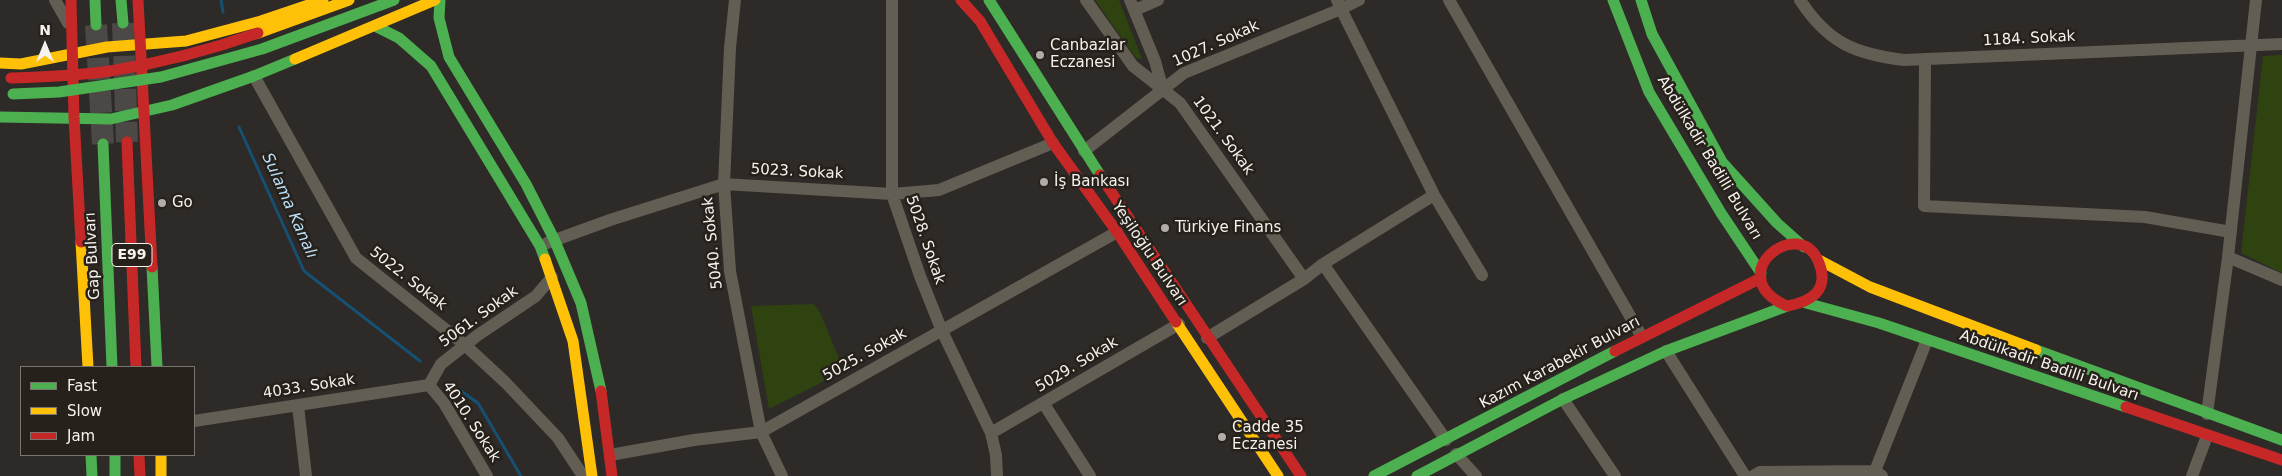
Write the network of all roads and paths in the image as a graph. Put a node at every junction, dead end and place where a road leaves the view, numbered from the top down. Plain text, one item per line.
1 (55, 0) edge
2 (71, 0) edge
3 (95, 0) edge
4 (121, 0) edge
5 (138, 0) edge
6 (323, 0) edge
7 (349, 0) edge
8 (394, 0) edge
9 (435, 0) edge
10 (440, 0) edge
11 (735, 0) edge
12 (892, 0) edge
13 (961, 0) edge
14 (989, 0) edge
15 (1086, 0) edge
16 (1158, 0) edge
17 (1360, 0) edge
18 (1449, 0) edge
19 (1613, 0) edge
20 (1641, 0) edge
21 (1800, 0) edge
22 (2256, 0) edge
23 (1339, 4) edge
24 (1132, 5) edge
25 (123, 23) tunnel mouth
26 (96, 25) tunnel mouth
27 (375, 26) junction
28 (72, 29) junction
29 (2282, 44) edge
30 (2250, 45) junction
31 (141, 46) junction
32 (73, 54) junction
33 (1925, 60) junction
34 (0, 63) edge
35 (254, 76) junction
36 (5, 78) edge
37 (1163, 90) junction
38 (0, 94) edge
39 (145, 112) junction
40 (0, 117) edge
41 (74, 118) junction
42 (127, 142) tunnel mouth
43 (1053, 143) junction
44 (102, 144) tunnel mouth
45 (1084, 151) junction
46 (724, 184) junction
47 (892, 194) junction
48 (1434, 195) junction
49 (1117, 232) junction
50 (2231, 232) junction
51 (554, 239) junction
52 (540, 246) junction
53 (1804, 247) junction
54 (2228, 257) junction
55 (1819, 260) junction
56 (1323, 264) junction
57 (1482, 275) dead end
58 (1761, 276) junction
59 (552, 277) junction
60 (1304, 279) junction
61 (2282, 280) edge
62 (1806, 302) junction
63 (1787, 306) junction
64 (1179, 324) junction
65 (942, 331) junction
66 (1642, 337) junction
67 (1207, 338) junction
68 (1927, 340) junction
69 (465, 345) junction
70 (1666, 351) junction
71 (88, 366) edge
72 (112, 366) edge
73 (136, 366) edge
74 (157, 366) edge
75 (429, 385) junction
76 (1563, 399) junction
77 (1044, 404) junction
78 (298, 406) junction
79 (2207, 414) junction
80 (195, 421) edge
81 (761, 432) junction
82 (991, 433) junction
83 (2207, 436) junction
84 (1446, 440) junction
85 (2282, 440) edge
86 (2238, 446) junction
87 (1456, 454) junction
88 (610, 455) junction
89 (91, 456) edge
90 (115, 456) edge
91 (139, 456) edge
92 (161, 456) edge
93 (2282, 460) edge
94 (2282, 466) edge
95 (1879, 473) edge
96 (995, 475) edge
97 (92, 476) edge
98 (116, 476) edge
99 (140, 476) edge
100 (161, 476) edge
101 (306, 476) edge
102 (487, 476) edge
103 (583, 476) edge
104 (592, 476) edge
105 (612, 476) edge
106 (782, 476) edge
107 (1090, 476) edge
108 (1278, 476) edge
109 (1301, 476) edge
110 (1374, 476) edge
111 (1416, 476) edge
112 (1476, 476) edge
113 (1615, 476) edge
114 (1745, 476) edge
115 (1753, 476) edge
116 (2192, 476) edge

1 - 28 street
2 - 28 main road
3 - 26 main road
4 - 25 main road
5 - 31 main road
6 - 31 main road
7 - 36 main road, bridge
8 - 38 main road, bridge
9 - 27 main road
10 - 51 main road
11 - 46 street, 5040. Sokak
12 - 47 street, 5028. Sokak
13 - 43 main road, Yeşiloğlu Bulvarı
14 - 45 main road, Yeşiloğlu Bulvarı
15 - 37 street, 1021. Sokak
16 - 24 street
17 - 23 street, 1027. Sokak
18 - 66 street
19 - 58 main road, Abdülkadir Badilli Bulvarı
20 - 53 main road, Abdülkadir Badilli Bulvarı
21 - 33 street, 1184. Sokak
22 - 30 street
23 - 37 street, 1027. Sokak
23 - 48 street
24 - 37 street
27 - 35 main road
27 - 52 main road
28 - 32 main road
29 - 30 street, 1184. Sokak
30 - 33 street, 1184. Sokak
30 - 50 street
31 - 32 main road
31 - 39 main road
32 - 34 main road
32 - 41 main road
33 - 50 street
35 - 39 main road
35 - 69 street, 5022. Sokak
37 - 45 street, 1027. Sokak
37 - 60 street, 1021. Sokak
39 - 41 main road
39 - 74 main road
40 - 41 main road
41 - 71 main road
42 - 73 main road, E99
43 - 47 street, 5023. Sokak
43 - 49 main road, Yeşiloğlu Bulvarı
44 - 72 main road, Gap Bulvarı
45 - 67 main road, Yeşiloğlu Bulvarı
46 - 47 street, 5023. Sokak
46 - 51 street, 5023. Sokak
46 - 81 street, 5040. Sokak
47 - 65 street, 5028. Sokak
48 - 56 street
48 - 57 street
49 - 64 main road, Yeşiloğlu Bulvarı
49 - 65 street, 5025. Sokak
50 - 54 street
51 - 52 street, 5023. Sokak
51 - 88 main road
52 - 59 main road
53 - 55 main road
53 - 58 main road
54 - 61 street
54 - 79 street
55 - 62 main road
55 - 79 main road, Abdülkadir Badilli Bulvarı
56 - 60 street
56 - 84 street
58 - 63 main road
58 - 66 main road, Kazım Karabekir Bulvarı
59 - 69 street, 5061. Sokak
59 - 104 main road
60 - 67 street
62 - 63 main road
62 - 68 main road, Abdülkadir Badilli Bulvarı
63 - 70 main road
64 - 77 street, 5029. Sokak
64 - 108 main road, Yeşiloğlu Bulvarı
65 - 81 street, 5025. Sokak
65 - 82 street, 5028. Sokak
66 - 84 main road, Kazım Karabekir Bulvarı
67 - 109 main road, Yeşiloğlu Bulvarı
68 - 83 main road, Abdülkadir Badilli Bulvarı
68 - 95 street
69 - 75 street, 5061. Sokak
69 - 103 street, 5022. Sokak
70 - 76 main road
70 - 114 street
75 - 78 street, 4033. Sokak
75 - 102 street, 4010. Sokak
76 - 87 main road
76 - 113 street
77 - 82 street, 5029. Sokak
77 - 107 street
78 - 80 street, 4033. Sokak
78 - 101 street
79 - 85 main road, Abdülkadir Badilli Bulvarı
81 - 88 street, 5025. Sokak
81 - 106 street, 5040. Sokak
82 - 96 street, 5028. Sokak
83 - 86 main road, Abdülkadir Badilli Bulvarı
83 - 116 street
84 - 110 main road, Kazım Karabekir Bulvarı
86 - 93 main road, Abdülkadir Badilli Bulvarı
86 - 94 main road
87 - 111 main road
87 - 112 street
88 - 105 main road
89 - 97 main road
90 - 98 main road
91 - 99 main road
92 - 100 main road
95 - 115 street

